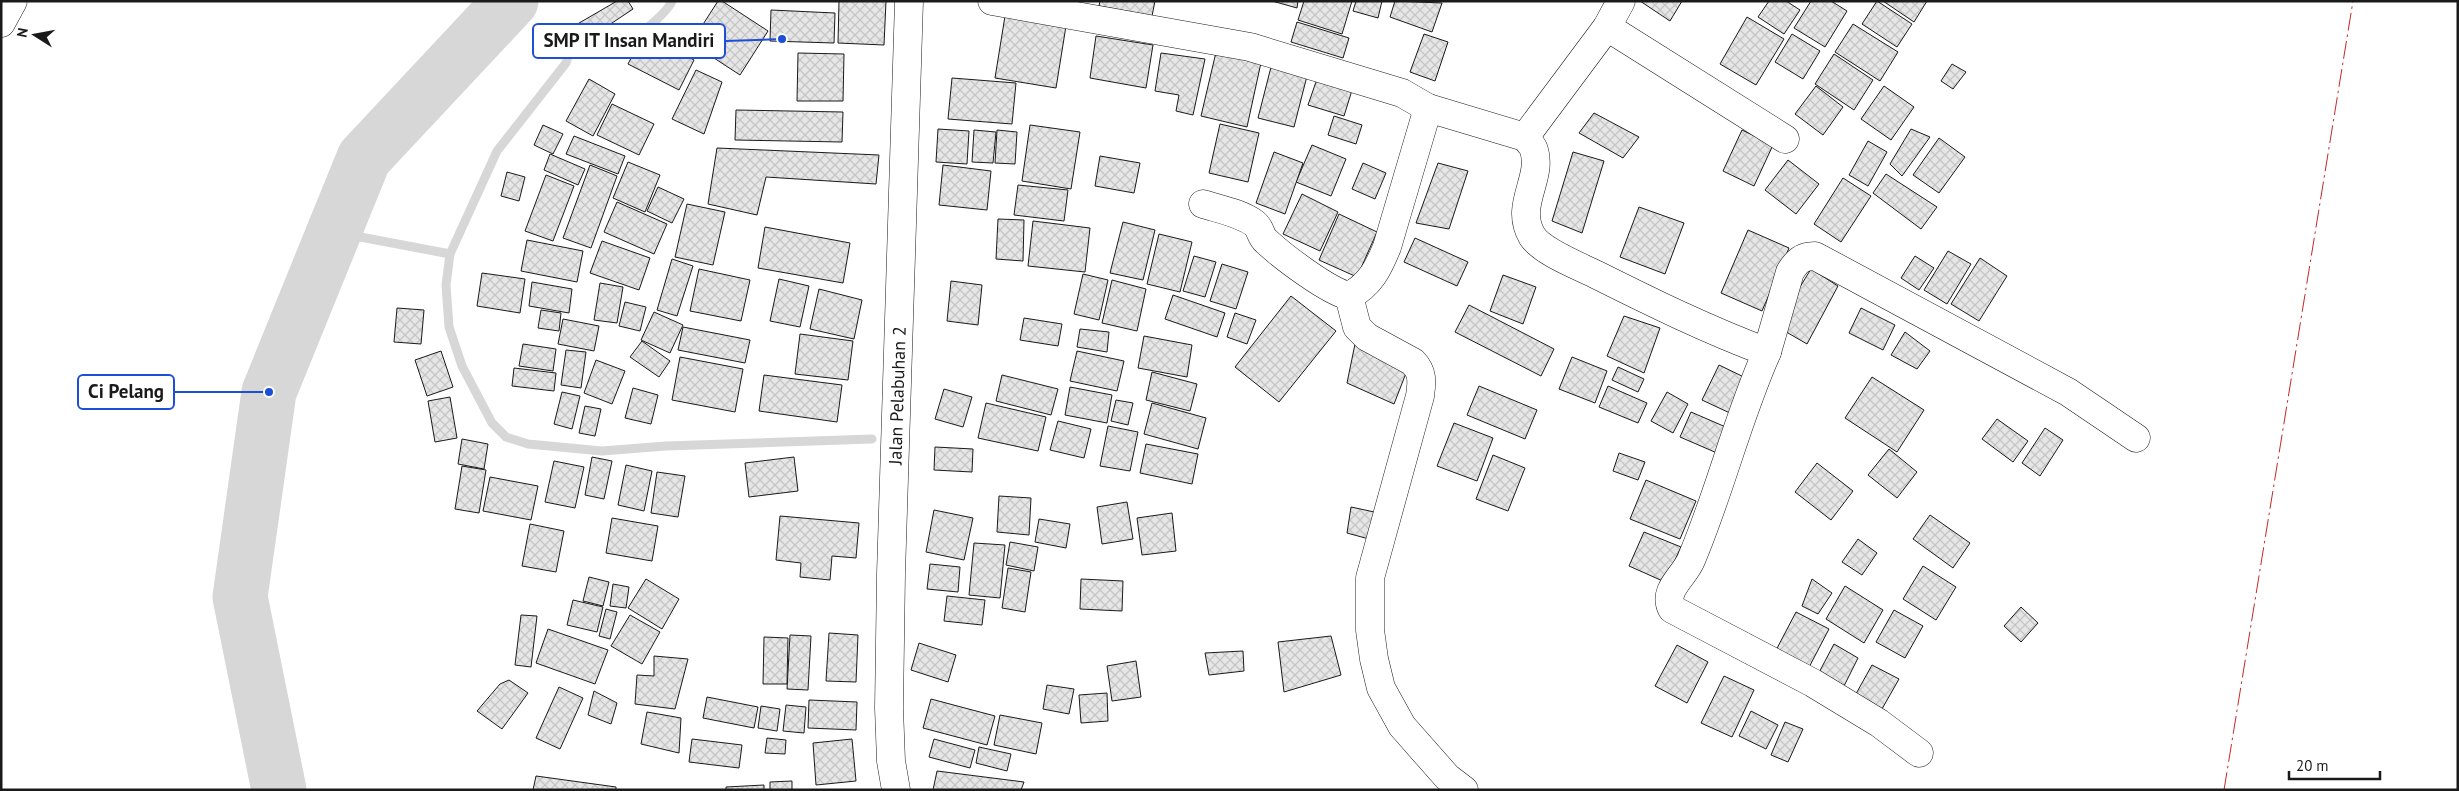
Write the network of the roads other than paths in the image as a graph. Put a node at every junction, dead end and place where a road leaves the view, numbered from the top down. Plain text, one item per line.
1 (13, 1) edge
2 (909, 1) edge
3 (992, 1) edge
4 (1621, 1) edge
5 (1, 23) edge
6 (1606, 27) junction
7 (1428, 108) junction
8 (1526, 138) junction
9 (1785, 139) dead end
10 (1203, 204) dead end
11 (1349, 296) junction
12 (1767, 352) junction
13 (2136, 438) dead end
14 (1919, 752) dead end
15 (896, 790) edge
16 (1464, 790) edge

1 - 5 street
2 - 15 street, Jalan Pelabuhan 2
3 - 7 street
4 - 6 street
6 - 8 street
6 - 9 street
7 - 8 street
7 - 11 street
8 - 12 street
10 - 11 street
11 - 16 street
12 - 13 street
12 - 14 street

